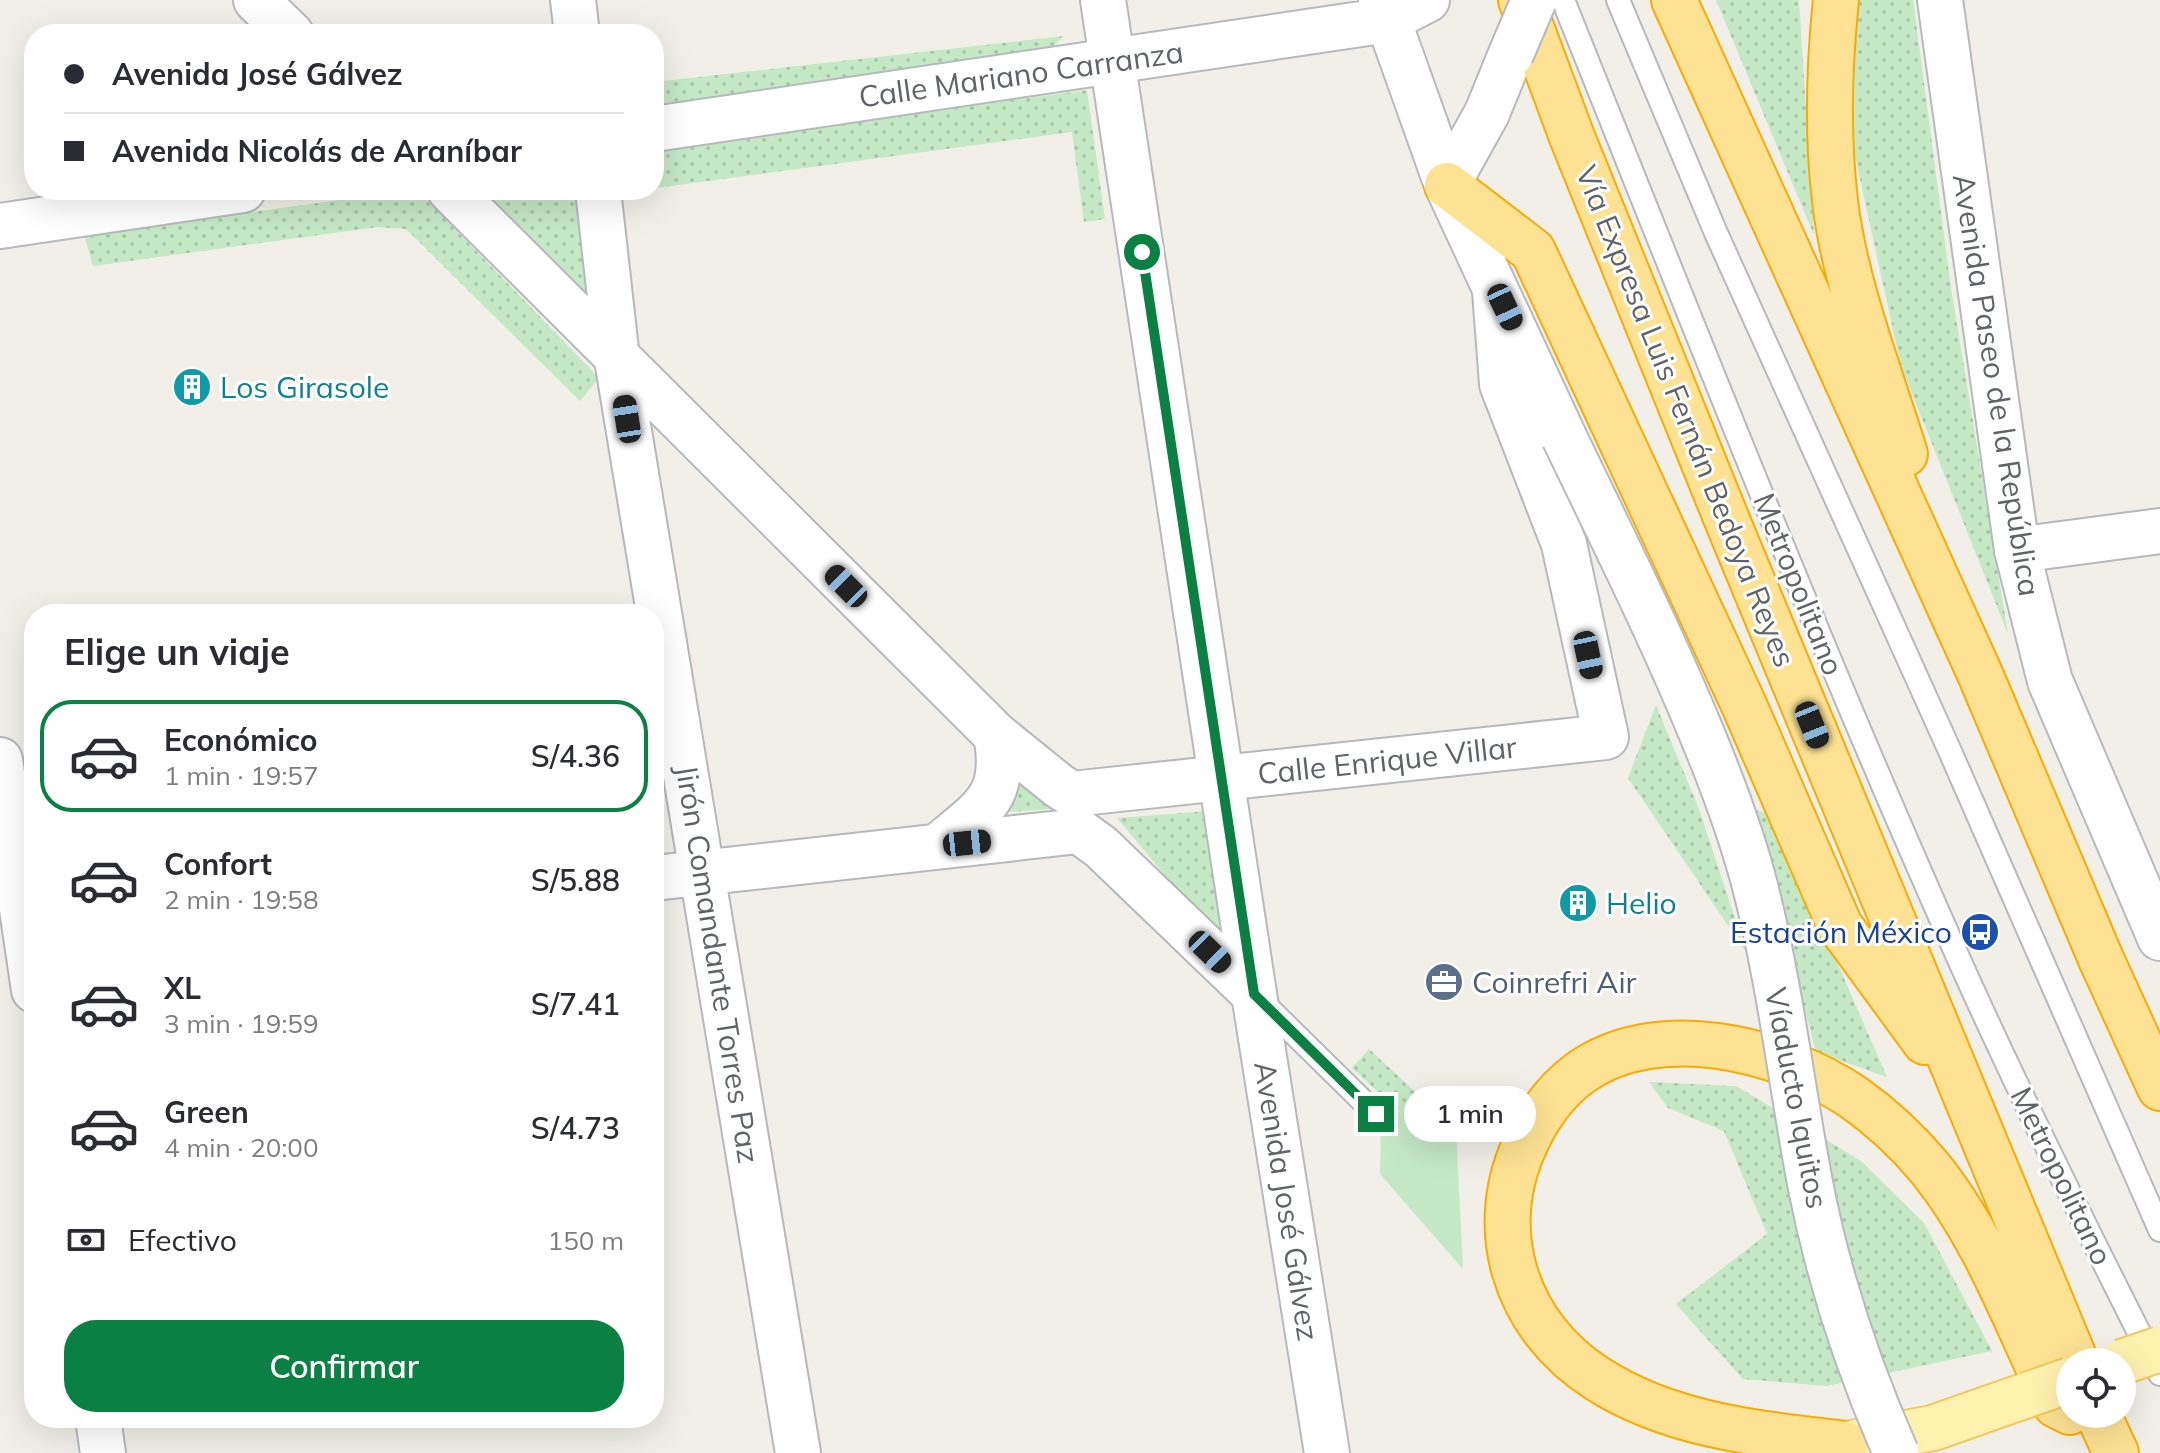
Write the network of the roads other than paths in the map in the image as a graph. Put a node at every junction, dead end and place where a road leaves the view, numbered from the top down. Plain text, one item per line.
1 (256, 0) edge
2 (573, 0) edge
3 (1103, 0) edge
4 (1427, 0) edge
5 (1521, 0) edge
6 (1534, 0) edge
7 (1563, 0) edge
8 (1618, 0) edge
9 (1674, 0) edge
10 (1836, 0) edge
11 (1940, 0) edge
12 (1384, 10) edge
13 (281, 24) edge
14 (576, 24) edge
15 (1113, 61) junction
16 (664, 128) edge
17 (1447, 185) junction
18 (176, 200) edge
19 (460, 200) edge
20 (599, 200) edge
21 (0, 226) edge
22 (1494, 284) junction
23 (617, 359) junction
24 (2160, 531) edge
25 (2017, 550) junction
26 (658, 604) edge
27 (1959, 628) junction
28 (664, 639) edge
29 (996, 735) junction
30 (0, 760) edge
31 (1221, 778) junction
32 (1076, 812) junction
33 (938, 846) junction
34 (703, 871) junction
35 (664, 877) edge
36 (2160, 938) edge
37 (24, 967) edge
38 (1254, 994) junction
39 (2160, 1088) edge
40 (1965, 1096) junction
41 (1376, 1114) dead end
42 (2160, 1230) edge
43 (2070, 1348) edge
44 (2160, 1349) edge
45 (2136, 1357) edge
46 (2160, 1374) edge
47 (2056, 1385) edge
48 (2056, 1405) edge
49 (99, 1428) edge
50 (1920, 1440) edge
51 (1845, 1444) junction
52 (103, 1453) edge
53 (798, 1453) edge
54 (1327, 1453) edge
55 (1776, 1453) edge
56 (1896, 1453) edge

1 - 13 street
2 - 14 street
3 - 15 street, Avenida José Gálvez
4 - 12 street, Calle Mariano Carranza
5 - 40 highway, Vía Expresa Luis Fernán Bedoya Reyes
6 - 17 street, bridge
7 - 46 lane, Metropolitano
8 - 42 lane
9 - 27 highway
10 - 27 highway
11 - 25 street, Avenida Paseo de la República
12 - 15 street, Calle Mariano Carranza
12 - 17 street
15 - 16 street, Calle Mariano Carranza
15 - 31 street, Avenida José Gálvez
17 - 22 street
17 - 40 highway
18 - 21 street
19 - 23 street
20 - 23 street, Jirón Comandante Torres Paz
22 - 31 street, Calle Enrique Villar
22 - 56 street, Víaducto Iquitos, bridge
23 - 26 street, Jirón Comandante Torres Paz
23 - 29 street
24 - 25 street
25 - 36 street, Avenida Paseo de la República
27 - 39 highway
28 - 34 street, Jirón Comandante Torres Paz
29 - 32 street
29 - 33 street
30 - 37 street
31 - 32 street, Calle Enrique Villar
31 - 38 street, Avenida José Gálvez
32 - 33 street, Calle Enrique Villar
32 - 38 street
33 - 34 street, Calle Enrique Villar
34 - 35 street, Calle Enrique Villar
34 - 53 street, Jirón Comandante Torres Paz
38 - 41 lane
38 - 54 street, Avenida José Gálvez
40 - 43 highway, Vía Expresa Luis Fernán Bedoya Reyes
44 - 45 main road, bridge
47 - 50 main road, bridge
48 - 51 highway
49 - 52 street
50 - 51 main road
51 - 55 street

